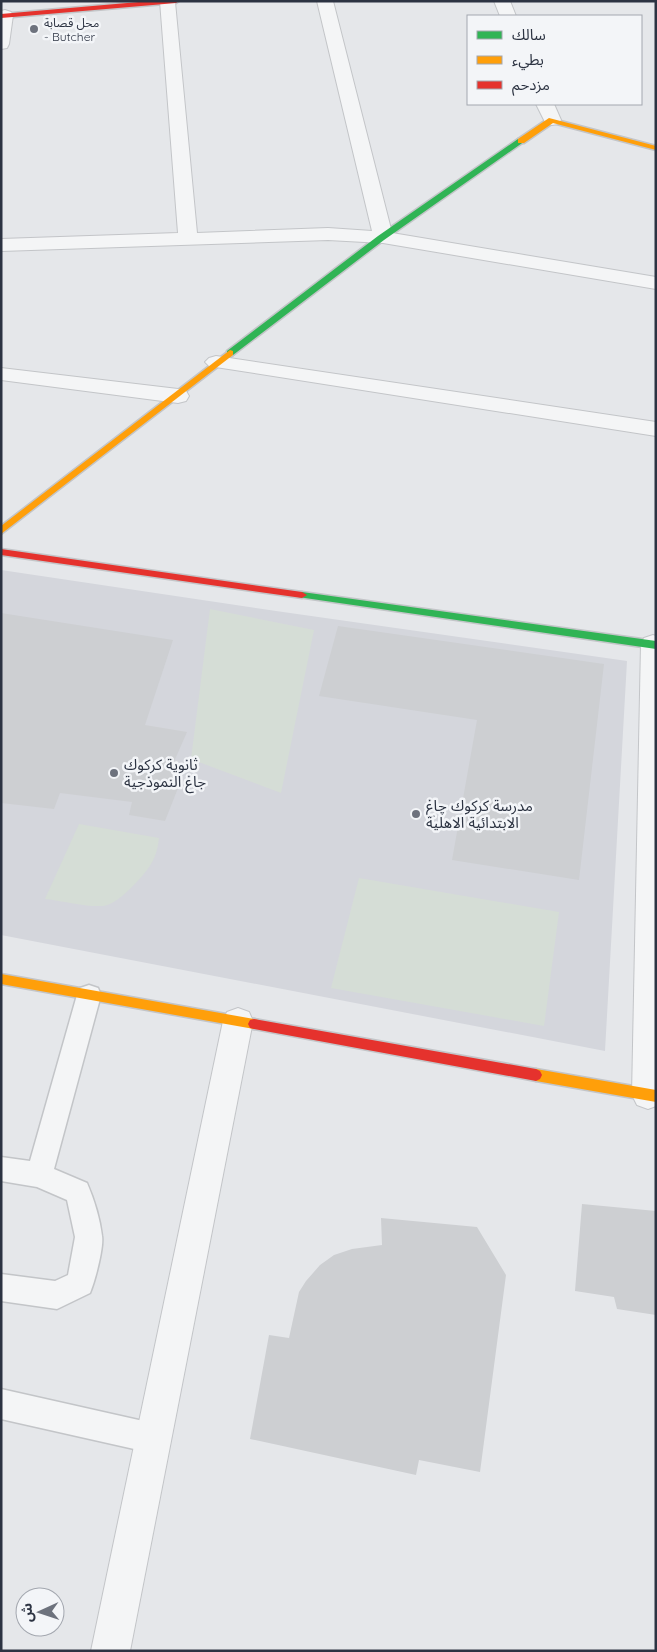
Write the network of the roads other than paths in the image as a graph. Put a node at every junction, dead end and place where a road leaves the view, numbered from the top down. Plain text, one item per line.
1 (326, 1) edge
2 (502, 1) edge
3 (172, 2) edge
4 (3, 15) edge
5 (508, 15) edge
6 (1, 44) edge
7 (545, 105) edge
8 (552, 120) junction
9 (656, 148) edge
10 (383, 237) junction
11 (188, 238) junction
12 (1, 246) edge
13 (656, 282) edge
14 (216, 362) junction
15 (1, 374) edge
16 (178, 396) junction
17 (656, 429) edge
18 (1, 531) edge
19 (1, 552) edge
20 (654, 644) edge
21 (653, 825) edge
22 (1, 979) edge
23 (89, 994) junction
24 (238, 1021) junction
25 (652, 1095) edge
26 (1, 1169) edge
27 (39, 1175) junction
28 (1, 1287) edge
29 (1, 1404) edge
30 (152, 1438) junction
31 (110, 1651) edge

1 - 10 street
2 - 5 street
3 - 4 street
3 - 11 street
4 - 6 street
7 - 8 street
8 - 9 street
8 - 10 street
10 - 11 street
10 - 13 street
10 - 14 street
11 - 12 street
14 - 16 street
14 - 17 street
15 - 16 street
16 - 18 street
19 - 20 street
20 - 21 street
21 - 25 street
22 - 23 street
23 - 24 street
23 - 27 lane
24 - 25 street
24 - 30 street
26 - 27 lane
27 - 28 lane
29 - 30 lane
30 - 31 street

